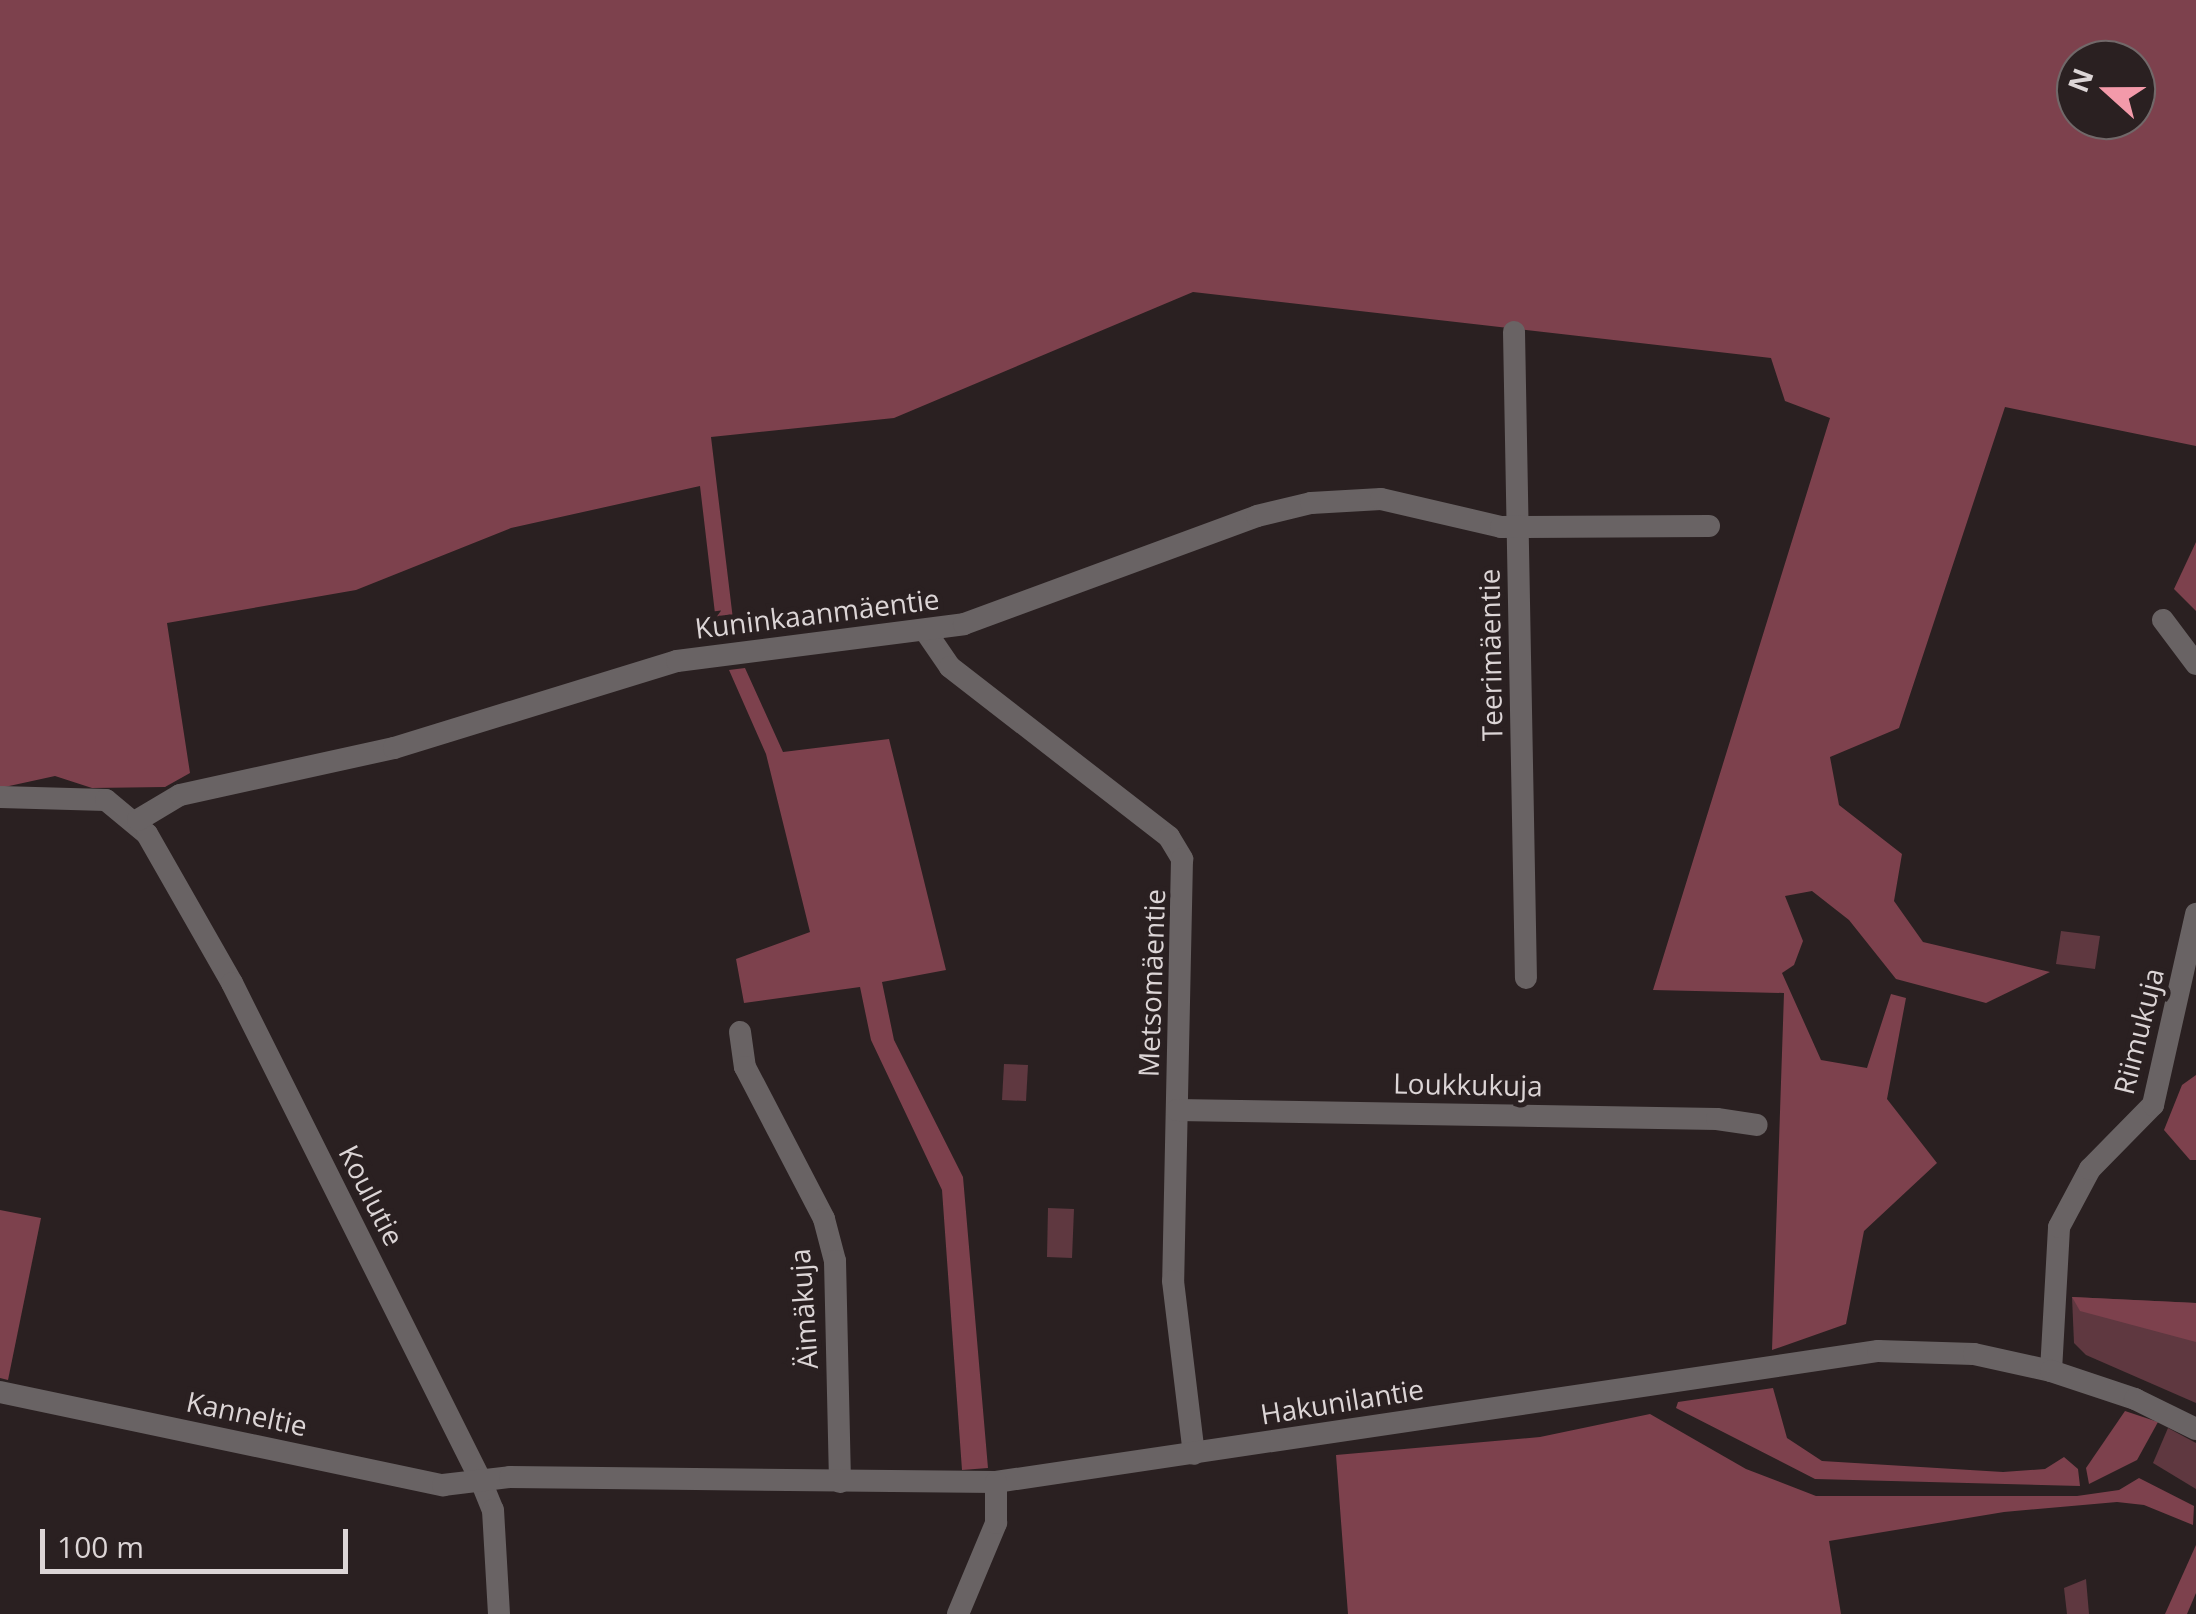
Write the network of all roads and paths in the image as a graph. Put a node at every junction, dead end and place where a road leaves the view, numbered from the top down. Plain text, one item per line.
1 (1514, 332) dead end
2 (1709, 526) dead end
3 (1518, 527) junction
4 (2163, 620) dead end
5 (926, 632) junction
6 (2196, 664) edge
7 (0, 797) edge
8 (138, 820) junction
9 (2196, 914) edge
10 (1526, 978) dead end
11 (740, 1032) dead end
12 (1178, 1110) junction
13 (1757, 1125) dead end
14 (2051, 1371) junction
15 (0, 1392) edge
16 (2196, 1430) edge
17 (1194, 1454) junction
18 (481, 1481) junction
19 (840, 1482) junction
20 (996, 1482) junction
21 (499, 1614) edge
22 (958, 1614) edge

1 - 3 street, Teerimäentie
2 - 3 street, Kuninkaanmäentie
3 - 5 street, Kuninkaanmäentie
3 - 10 street, Teerimäentie
4 - 6 street
5 - 8 street, Kuninkaanmäentie
5 - 12 street, Metsomäentie
7 - 8 street
8 - 18 street, Koulutie
9 - 14 street, Riimukuja
11 - 19 street, Äimäkuja
12 - 13 street, Loukkukuja
12 - 17 street, Metsomäentie
14 - 16 street, Hakunilantie
14 - 17 street, Hakunilantie
15 - 18 street, Kanneltie
17 - 20 street, Hakunilantie
18 - 19 street, Hakunilantie
18 - 21 street, Koulutie
19 - 20 street, Hakunilantie
20 - 22 street

